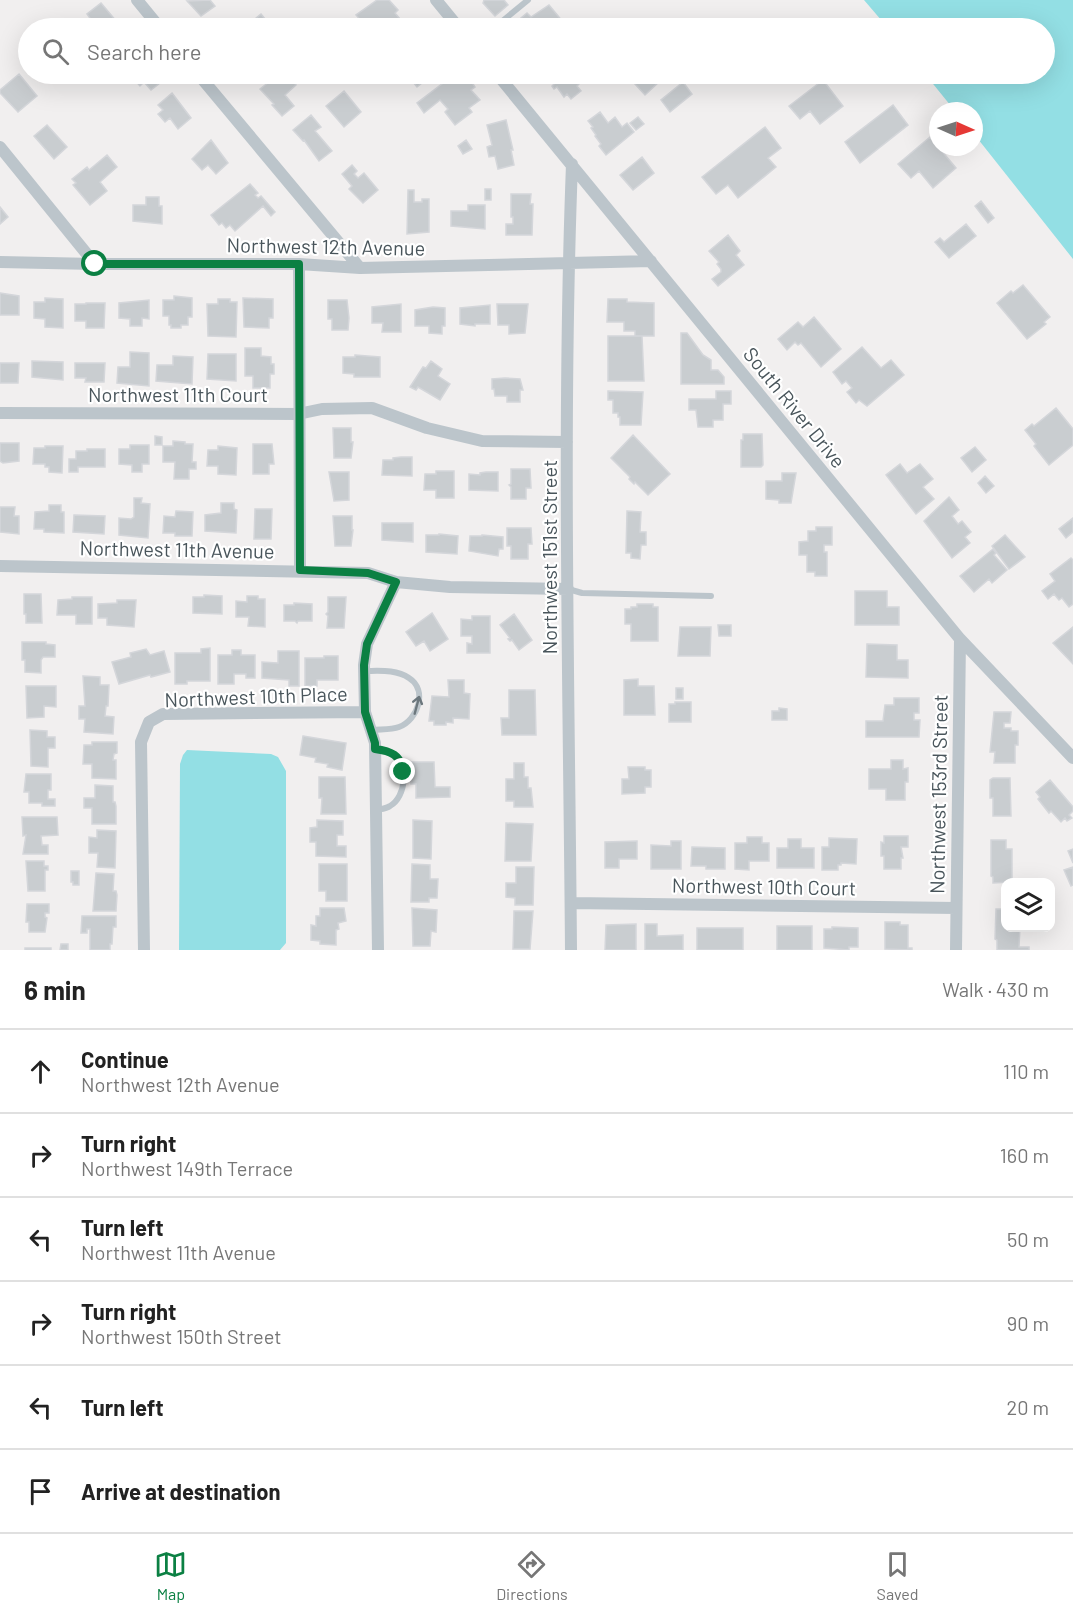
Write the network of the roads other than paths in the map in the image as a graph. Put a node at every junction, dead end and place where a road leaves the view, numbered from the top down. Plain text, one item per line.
1 (137, 0) edge
2 (436, 0) edge
3 (528, 0) edge
4 (152, 18) edge
5 (451, 18) edge
6 (506, 18) edge
7 (206, 84) edge
8 (505, 84) edge
9 (0, 147) edge
10 (572, 164) junction
11 (651, 261) junction
12 (0, 262) edge
13 (95, 264) junction
14 (299, 264) junction
15 (568, 264) junction
16 (360, 267) junction
17 (0, 413) edge
18 (298, 414) junction
19 (567, 442) junction
20 (0, 566) edge
21 (300, 570) junction
22 (396, 582) junction
23 (568, 589) junction
24 (711, 596) dead end
25 (960, 639) junction
26 (364, 671) junction
27 (365, 712) junction
28 (371, 730) junction
29 (375, 749) junction
30 (1073, 758) edge
31 (376, 810) junction
32 (571, 903) junction
33 (956, 908) junction
34 (144, 950) edge
35 (378, 950) edge
36 (571, 950) edge
37 (956, 950) edge

1 - 4 street
2 - 5 street
3 - 6 lane
7 - 16 street
8 - 10 street, South River Drive
9 - 13 street
10 - 11 street, South River Drive
10 - 15 street, Northwest 151st Street
11 - 15 street, Northwest 12th Avenue
11 - 25 street, South River Drive
12 - 13 street, Northwest 12th Avenue
13 - 14 street, Northwest 12th Avenue
14 - 16 street, Northwest 12th Avenue
14 - 18 street
15 - 16 street, Northwest 12th Avenue
15 - 19 street, Northwest 151st Street
17 - 18 street, Northwest 11th Court
18 - 19 street, Northwest 11th Court
18 - 21 street
19 - 23 street, Northwest 151st Street
20 - 21 street, Northwest 11th Avenue
21 - 22 street, Northwest 11th Avenue
22 - 23 street, Northwest 11th Avenue
22 - 26 street
23 - 24 lane
23 - 32 street, Northwest 151st Street
25 - 30 street, South River Drive
25 - 33 street, Northwest 153rd Street
26 - 27 street
28 -> 26 lane
27 - 28 street
27 - 34 street, Northwest 10th Place
28 - 29 street
29 - 31 street
29 - 31 lane
31 - 35 street
32 - 33 street, Northwest 10th Court
32 - 36 street, Northwest 151st Street
33 - 37 street, Northwest 153rd Street

